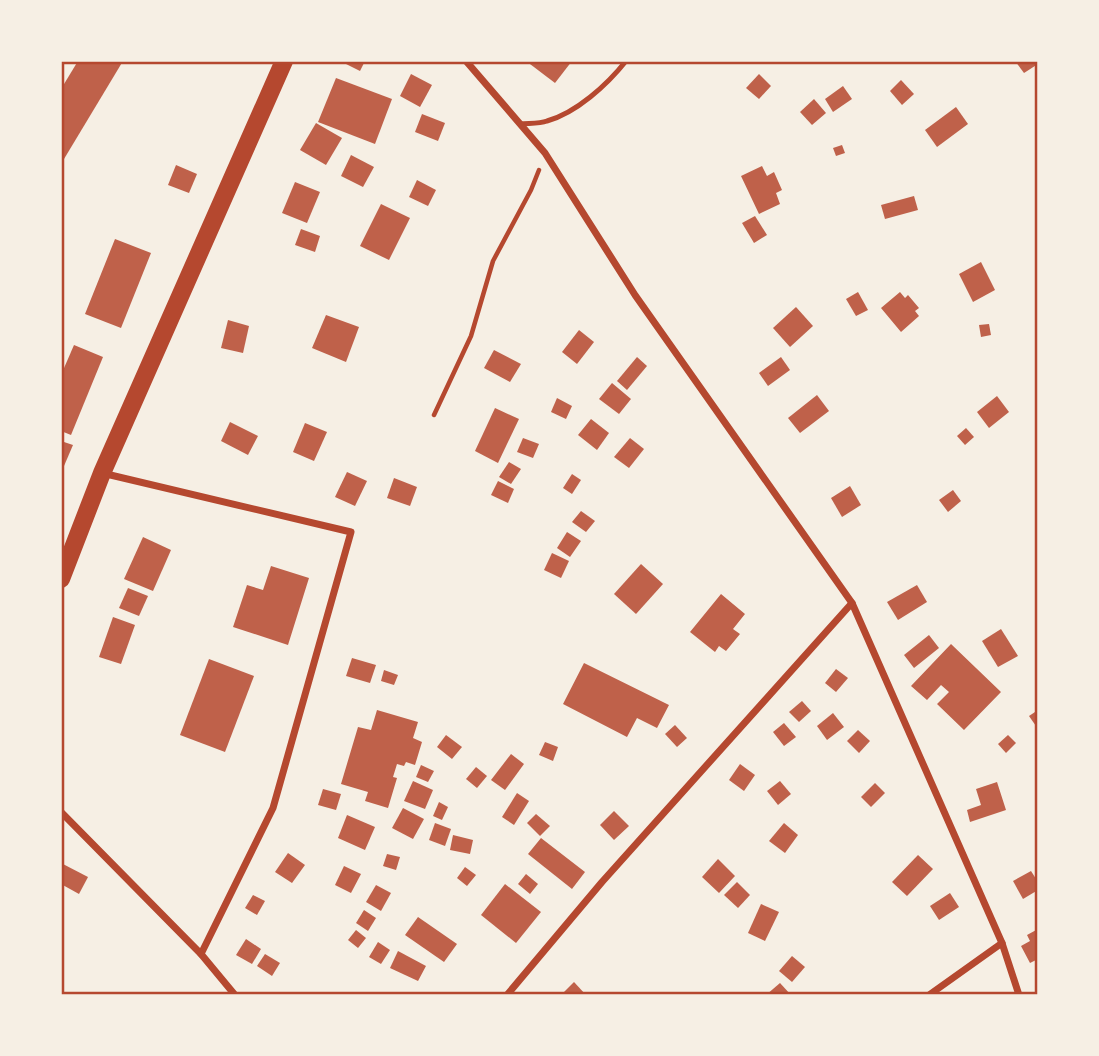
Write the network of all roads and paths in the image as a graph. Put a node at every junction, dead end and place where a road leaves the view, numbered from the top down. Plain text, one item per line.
1 (284, 61) edge
2 (466, 61) edge
3 (625, 61) edge
4 (520, 124) junction
5 (545, 153) junction
6 (434, 415) dead end
7 (102, 473) junction
8 (61, 579) edge
9 (852, 604) junction
10 (61, 813) edge
11 (1002, 943) junction
12 (201, 954) junction
13 (235, 995) edge
14 (507, 995) edge
15 (929, 995) edge
16 (1019, 995) edge

1 - 7 main road
2 - 4 street
3 - 4 lane
4 - 5 street
5 - 6 path
5 - 9 street
7 - 8 main road
7 - 12 street
9 - 11 street
9 - 14 street
10 - 12 street
11 - 15 street
11 - 16 street
12 - 13 street

